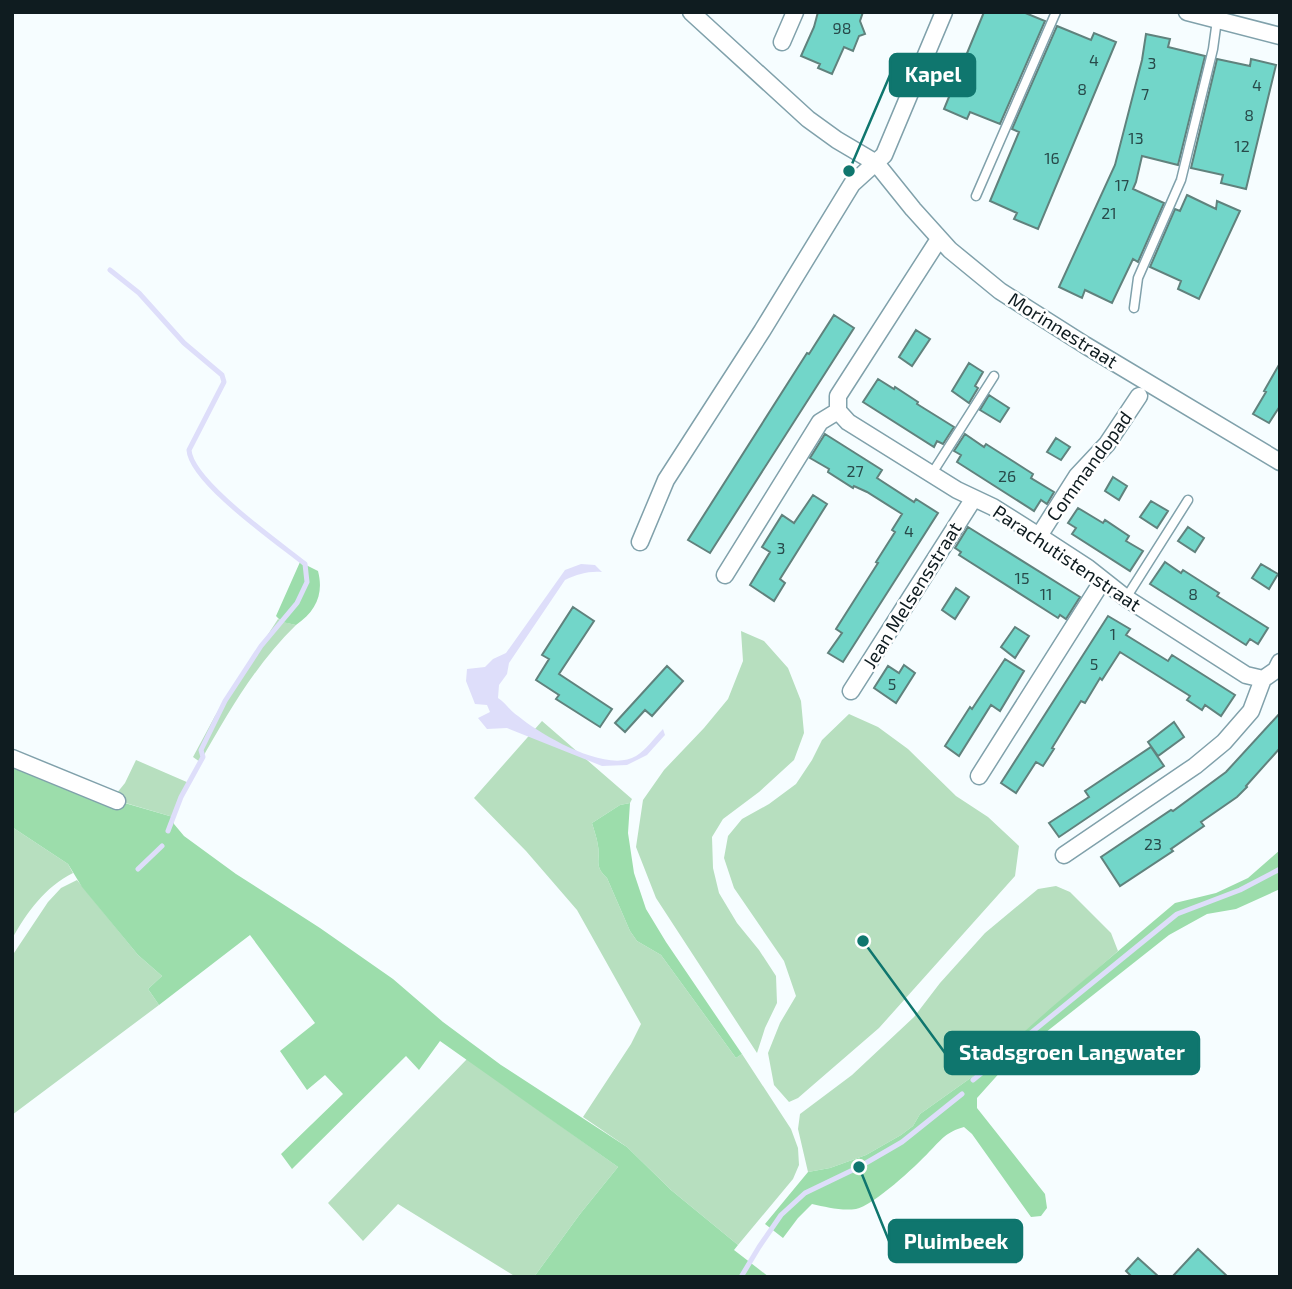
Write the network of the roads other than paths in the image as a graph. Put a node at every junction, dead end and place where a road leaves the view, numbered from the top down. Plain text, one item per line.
1 (691, 12) edge
2 (795, 12) edge
3 (944, 12) edge
4 (1056, 12) edge
5 (1187, 12) edge
6 (1217, 20) junction
7 (1280, 36) edge
8 (782, 42) dead end
9 (876, 163) junction
10 (976, 196) dead end
11 (939, 239) junction
12 (1134, 308) dead end
13 (994, 376) dead end
14 (1139, 396) dead end
15 (838, 411) junction
16 (1280, 462) edge
17 (932, 475) junction
18 (974, 498) junction
19 (1188, 500) dead end
20 (1040, 536) junction
21 (640, 542) dead end
22 (725, 575) dead end
23 (1103, 580) junction
24 (1126, 598) junction
25 (1280, 662) edge
26 (1263, 679) junction
27 (851, 691) dead end
28 (12, 758) edge
29 (979, 776) dead end
30 (117, 801) dead end
31 (1064, 856) dead end

1 - 9 street, Morinnestraat
2 - 8 street
3 - 9 street
4 - 10 lane
5 - 6 street
6 - 7 street
6 - 12 lane
9 - 11 street, Morinnestraat
9 - 21 street
11 - 15 street
11 - 16 street, Morinnestraat
13 - 17 lane
14 - 20 street, Commandopad
15 - 17 street, Parachutistenstraat
15 - 22 street
17 - 18 street, Parachutistenstraat
18 - 20 street, Parachutistenstraat
18 - 27 street, Jean Melsensstraat
19 - 24 lane
20 - 23 street, Parachutistenstraat
23 - 24 street, Parachutistenstraat
23 - 29 street
24 - 26 street, Parachutistenstraat
25 - 26 street
26 - 31 street
28 - 30 street

